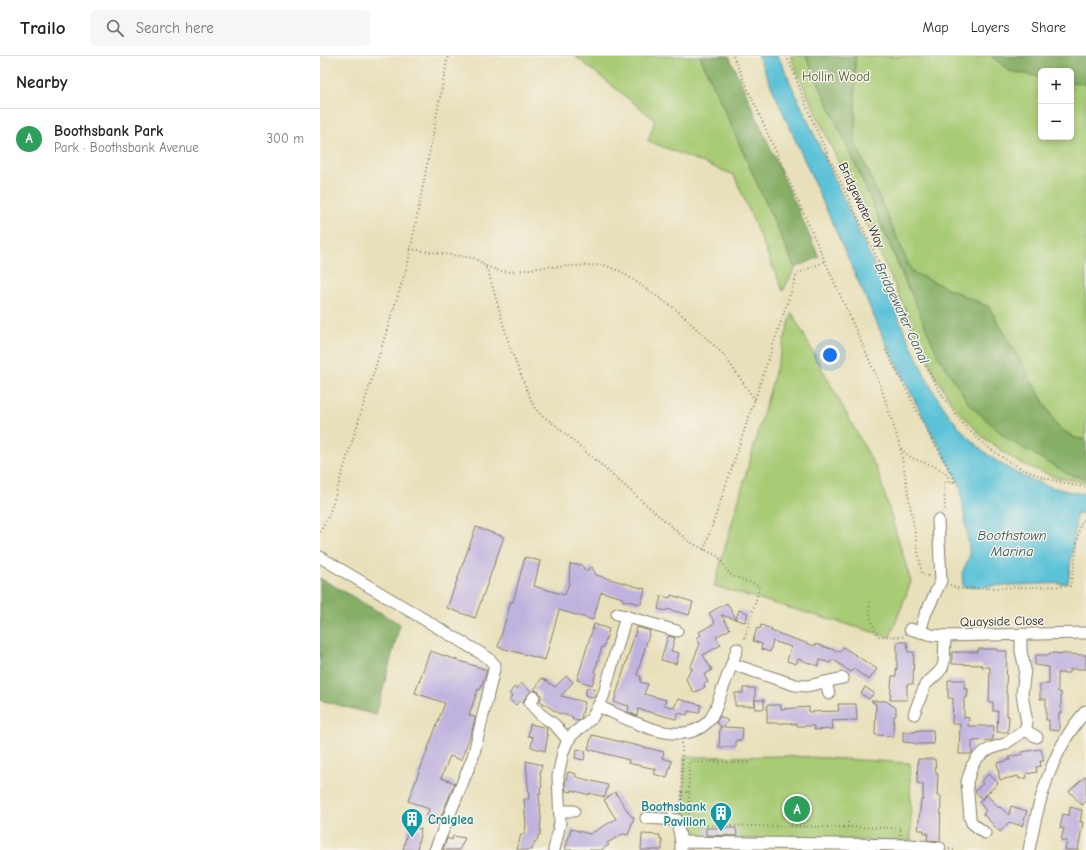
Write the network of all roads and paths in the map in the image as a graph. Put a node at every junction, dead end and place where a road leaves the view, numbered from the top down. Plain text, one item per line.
1 (448, 56) edge
2 (732, 56) edge
3 (786, 56) edge
4 (410, 249) junction
5 (825, 261) junction
6 (485, 266) junction
7 (886, 350) dead end
8 (754, 400) junction
9 (900, 446) junction
10 (951, 482) junction
11 (1086, 487) edge
12 (1086, 519) edge
13 (938, 520) joint
14 (320, 532) edge
15 (704, 550) junction
16 (320, 558) edge
17 (941, 582) junction
18 (868, 602) dead end
19 (677, 631) dead end
20 (915, 631) junction
21 (1086, 633) edge
22 (1021, 634) junction
23 (945, 636) junction
24 (737, 649) joint
25 (732, 664) junction
26 (842, 678) dead end
27 (826, 682) junction
28 (829, 694) dead end
29 (534, 697) dead end
30 (598, 706) junction
31 (1086, 711) edge
32 (914, 714) dead end
33 (1025, 730) junction
34 (682, 734) junction
35 (1037, 737) dead end
36 (568, 740) junction
37 (751, 763) dead end
38 (682, 792) junction
39 (689, 792) junction
40 (560, 811) junction
41 (574, 811) dead end
42 (682, 812) dead end
43 (646, 818) dead end
44 (848, 821) dead end
45 (682, 825) dead end
46 (689, 825) junction
47 (848, 827) junction
48 (985, 833) dead end
49 (900, 845) junction
50 (681, 846) edge
51 (940, 848) dead end
52 (434, 850) edge
53 (554, 850) edge
54 (1029, 850) edge

1 - 4 path
2 - 5 path
3 - 11 path, Bridgewater Way
4 - 6 path
4 - 14 path
5 - 8 path
5 - 9 path
6 - 8 path
6 - 15 path
7 - 10 path
8 - 15 path
9 - 10 path
9 - 17 path
10 - 13 path
12 - 17 path
13 - 17 street
15 - 24 path
16 - 52 street
17 - 20 street
18 - 20 path
19 - 30 street
20 - 23 street, Quayside Close
21 - 22 street, Quayside Close
22 - 23 street, Quayside Close
22 - 33 street
23 - 32 street
24 - 25 street
25 - 27 street
25 - 34 street
26 - 27 street
27 - 28 street
29 - 36 street
30 - 34 street
30 - 36 street
31 - 54 street
33 - 35 street
33 - 48 street
34 - 38 path
36 - 40 street
37 - 39 path
38 - 39 path
38 - 42 path
39 - 46 path
40 - 41 street
40 - 53 street
43 - 50 street
44 - 47 path
45 - 46 path
46 - 47 path
47 - 49 path
49 - 50 street
49 - 51 street

